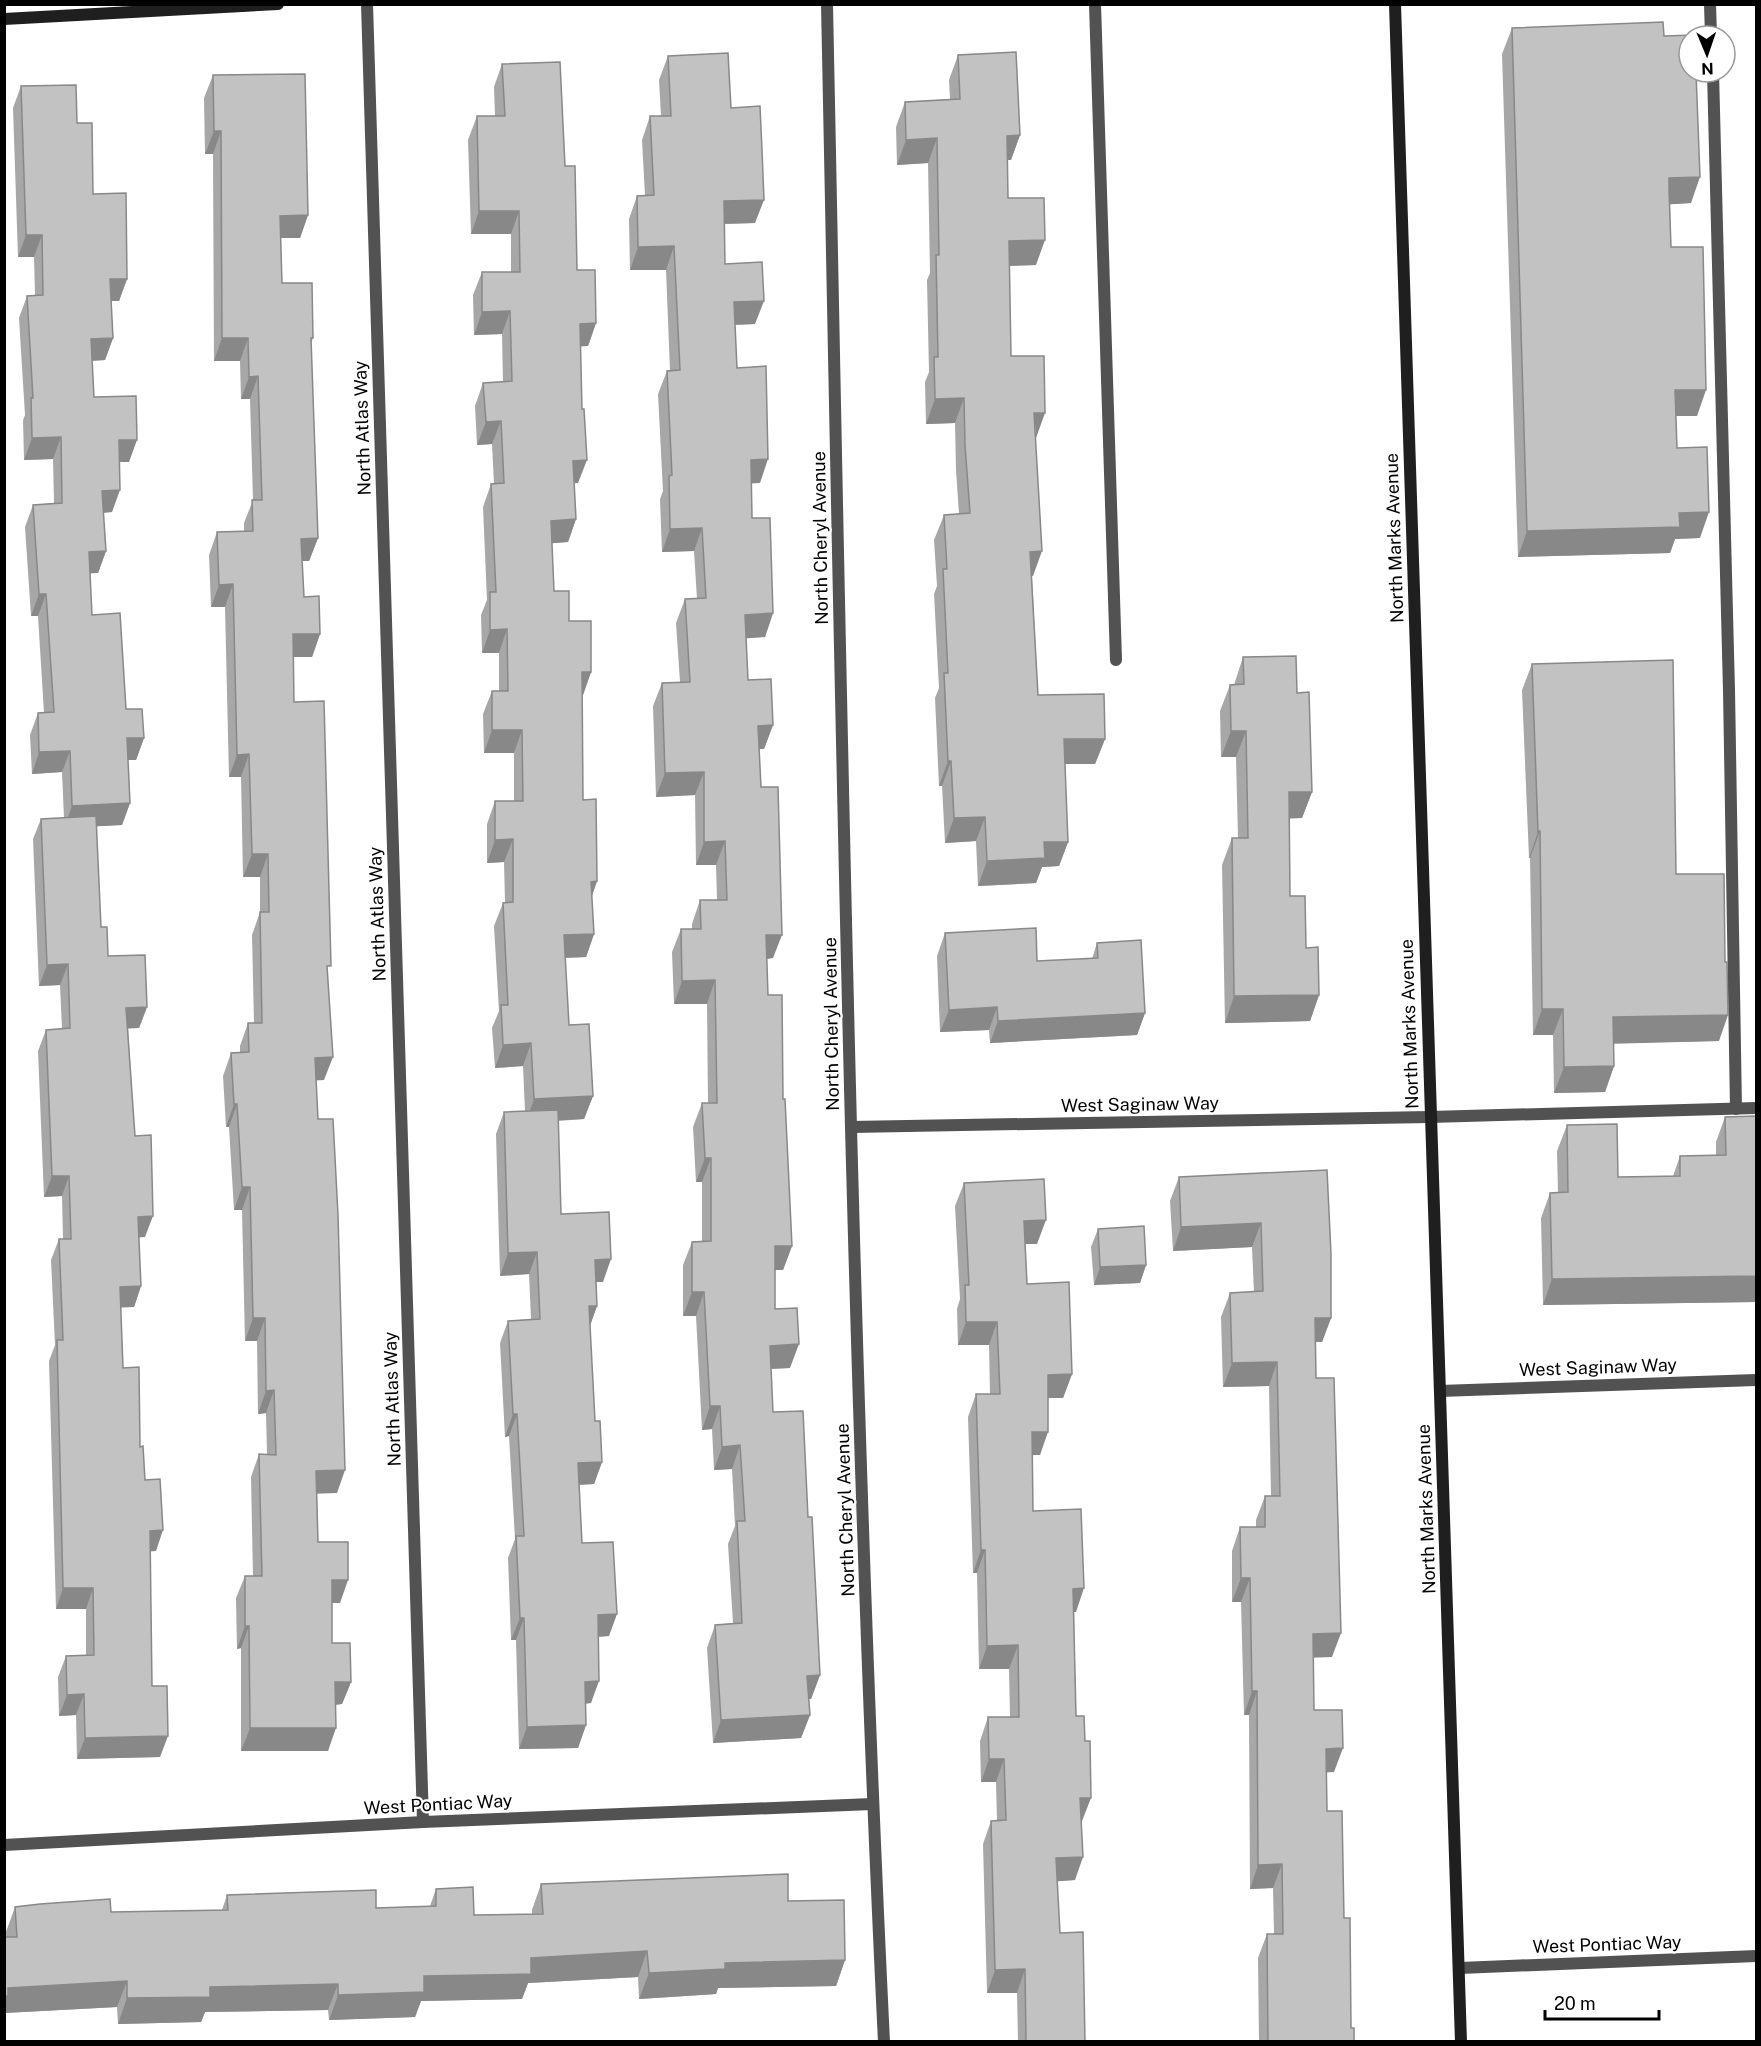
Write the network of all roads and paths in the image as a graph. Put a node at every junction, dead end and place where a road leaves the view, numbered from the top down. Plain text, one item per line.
1 (278, 4) edge
2 (367, 4) edge
3 (827, 4) edge
4 (1095, 4) edge
5 (1395, 4) edge
6 (1710, 4) edge
7 (4, 20) edge
8 (1711, 24) edge
9 (1713, 84) edge
10 (1116, 660) dead end
11 (1756, 1108) edge
12 (1736, 1109) junction
13 (1430, 1117) junction
14 (851, 1127) junction
15 (1756, 1380) edge
16 (1440, 1391) junction
17 (872, 1804) junction
18 (423, 1822) junction
19 (4, 1845) edge
20 (1756, 1956) edge
21 (1460, 1968) junction
22 (884, 2042) edge
23 (1461, 2042) edge

1 - 7 main road
2 - 18 street, North Atlas Way
3 - 14 street, North Cheryl Avenue
4 - 10 street
5 - 13 main road, North Marks Avenue
6 - 8 street
9 - 12 street
11 - 12 street, West Saginaw Way
12 - 13 street, West Saginaw Way
13 - 14 street, West Saginaw Way
13 - 16 main road, North Marks Avenue
14 - 17 street, North Cheryl Avenue
15 - 16 street, West Saginaw Way
16 - 21 main road, North Marks Avenue
17 - 18 street, West Pontiac Way
17 - 22 street, North Cheryl Avenue
18 - 19 street, West Pontiac Way
20 - 21 street, West Pontiac Way
21 - 23 main road, North Marks Avenue

